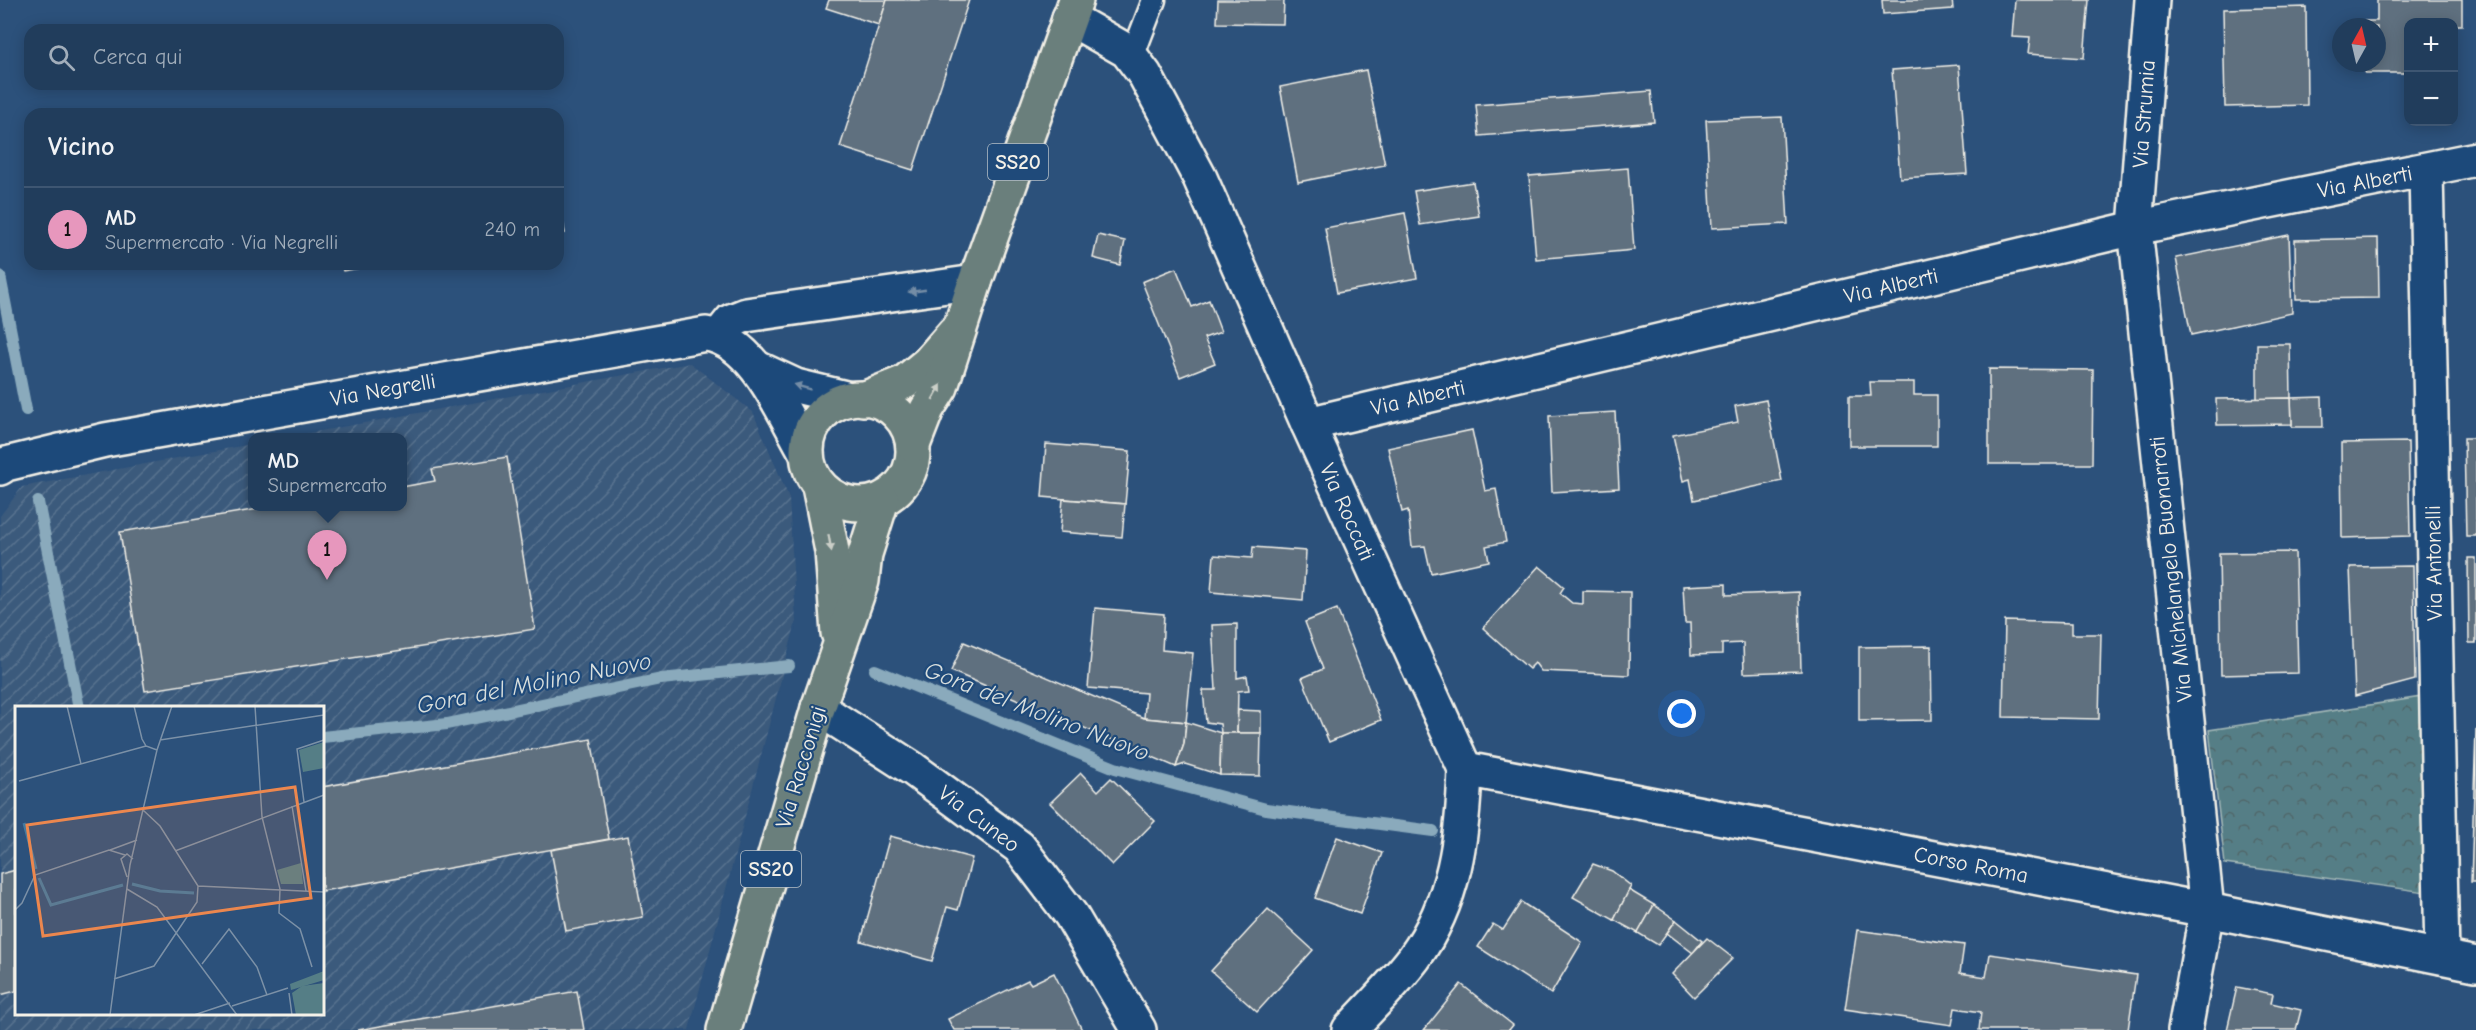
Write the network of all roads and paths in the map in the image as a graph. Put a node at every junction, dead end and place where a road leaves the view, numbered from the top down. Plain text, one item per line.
1 (1154, 0) edge
2 (2152, 0) edge
3 (1072, 9) edge
4 (1132, 57) junction
5 (2476, 159) edge
6 (2426, 170) junction
7 (2135, 228) junction
8 (975, 282) junction
9 (961, 325) junction
10 (719, 336) junction
11 (757, 368) junction
12 (856, 399) junction
13 (1308, 424) junction
14 (913, 444) junction
15 (806, 452) junction
16 (0, 468) edge
17 (819, 486) junction
18 (882, 500) junction
19 (839, 644) junction
20 (818, 708) junction
21 (1465, 769) junction
22 (2207, 910) junction
23 (2442, 957) junction
24 (2476, 964) edge
25 (724, 1030) edge
26 (1139, 1030) edge
27 (1349, 1030) edge
28 (2185, 1030) edge

1 - 4 lane
2 - 7 street, Via Strumia
3 - 4 street, Via Roccati
3 - 8 main road, SS20
4 - 13 street, Via Roccati
5 - 6 street, Via Alberti
6 - 7 street, Via Alberti
6 - 23 street, Via Antonelli
7 - 13 street, Via Alberti
7 - 22 street, Via Michelangelo Buonarroti
8 - 9 main road, SS20
8 -> 10 street
9 - 12 main road, SS20
14 -> 9 main road, SS20
10 - 11 street
10 - 16 street, Via Negrelli
12 -> 11 street
11 - 15 street
12 - 14 main road
12 - 15 main road
13 - 21 street, Via Roccati
14 - 18 main road
15 - 17 main road
17 - 18 main road
17 -> 19 main road, Via Racconigi / SS20
18 - 19 main road, Via Racconigi / SS20
19 - 20 main road, Via Racconigi / SS20
20 - 25 main road, Via Racconigi / SS20
20 - 26 street, Via Cuneo
21 - 22 street, Corso Roma
21 - 27 street, Via Roccati
22 - 23 street, Corso Roma
22 - 28 street, Via Michelangelo Buonarroti
23 - 24 street, Corso Roma

